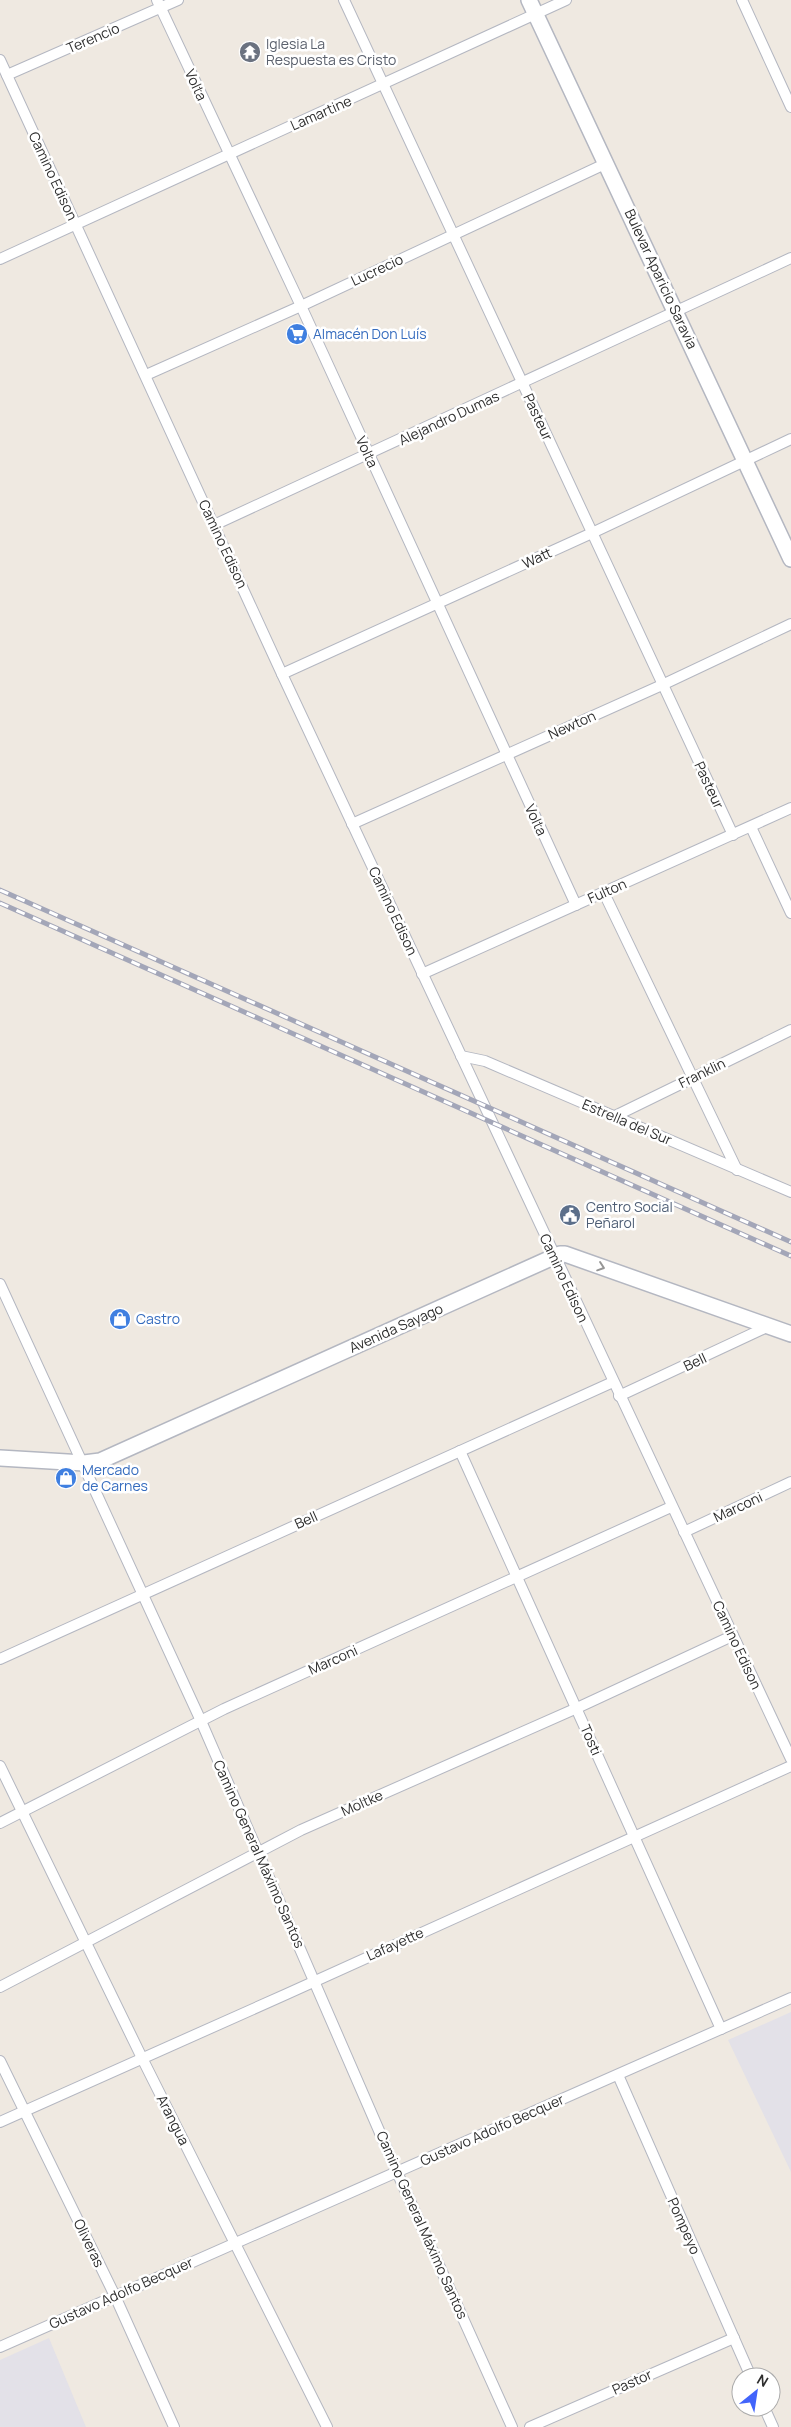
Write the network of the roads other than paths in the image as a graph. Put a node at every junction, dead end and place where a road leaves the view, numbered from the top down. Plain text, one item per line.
1 (178, 0) edge
2 (344, 0) edge
3 (566, 0) edge
4 (742, 0) edge
5 (158, 4) edge
6 (532, 7) edge
7 (0, 60) edge
8 (7, 75) junction
9 (383, 85) junction
10 (791, 107) edge
11 (229, 155) junction
12 (607, 163) junction
13 (76, 226) junction
14 (453, 234) junction
15 (791, 258) edge
16 (0, 259) edge
17 (301, 306) junction
18 (677, 311) junction
19 (146, 375) junction
20 (522, 384) junction
21 (791, 439) edge
22 (369, 455) junction
23 (745, 459) junction
24 (214, 525) junction
25 (592, 533) junction
26 (791, 559) edge
27 (437, 604) junction
28 (791, 624) edge
29 (282, 674) junction
30 (662, 684) junction
31 (506, 755) junction
32 (791, 808) edge
33 (352, 824) junction
34 (751, 827) junction
35 (732, 835) junction
36 (604, 893) junction
37 (576, 905) junction
38 (791, 913) edge
39 (422, 974) junction
40 (791, 1030) edge
41 (461, 1056) junction
42 (694, 1077) junction
43 (614, 1117) junction
44 (737, 1170) junction
45 (790, 1191) edge
46 (555, 1256) junction
47 (0, 1284) edge
48 (769, 1326) junction
49 (791, 1334) edge
50 (613, 1382) junction
51 (620, 1396) junction
52 (460, 1451) junction
53 (0, 1458) edge
54 (84, 1463) junction
55 (791, 1482) edge
56 (671, 1507) junction
57 (684, 1532) junction
58 (518, 1577) junction
59 (143, 1595) junction
60 (732, 1636) junction
61 (0, 1659) edge
62 (577, 1708) junction
63 (201, 1721) junction
64 (791, 1760) edge
65 (0, 1766) edge
66 (791, 1766) edge
67 (21, 1812) junction
68 (0, 1823) edge
69 (635, 1838) junction
70 (258, 1852) junction
71 (86, 1941) junction
72 (315, 1980) junction
73 (0, 1986) edge
74 (791, 1998) edge
75 (721, 2029) junction
76 (143, 2060) junction
77 (0, 2061) edge
78 (618, 2075) junction
79 (24, 2111) junction
80 (0, 2122) edge
81 (397, 2172) junction
82 (235, 2243) junction
83 (115, 2296) junction
84 (734, 2338) junction
85 (0, 2347) edge
86 (747, 2367) edge
87 (174, 2427) edge
88 (327, 2427) edge
89 (512, 2427) edge
90 (530, 2427) edge

1 - 5 street, Terencio
2 - 9 street, Pasteur
3 - 6 street, Lamartine
4 - 10 street
5 - 8 street, Terencio
5 - 11 street, Volta
6 - 9 street, Lamartine
6 - 12 street, Bulevar Aparicio Saravia
7 - 8 street, Camino Edison
8 - 13 street, Camino Edison
9 - 11 street, Lamartine
9 - 14 street, Pasteur
11 - 13 street, Lamartine
11 - 17 street, Volta
12 - 14 street, Lucrecio
12 - 18 street, Bulevar Aparicio Saravia
13 - 16 street, Lamartine
13 - 19 street, Camino Edison
14 - 17 street, Lucrecio
14 - 20 street, Pasteur
15 - 18 street, Alejandro Dumas
17 - 19 street, Lucrecio
17 - 22 street, Volta
18 - 20 street, Alejandro Dumas
18 - 23 street, Bulevar Aparicio Saravia
19 - 24 street, Camino Edison
20 - 22 street, Alejandro Dumas
20 - 25 street, Pasteur
21 - 23 street, Watt
22 - 24 street, Alejandro Dumas
22 - 27 street, Volta
23 - 25 street, Watt
23 - 26 street, Bulevar Aparicio Saravia
24 - 29 street, Camino Edison
25 - 27 street, Watt
25 - 30 street, Pasteur
27 - 29 street, Watt
27 - 31 street, Volta
28 - 30 street, Newton
29 - 33 street, Camino Edison
30 - 31 street, Newton
30 - 35 street, Pasteur
31 - 33 street, Newton
31 - 37 street, Volta
32 - 34 street, Fulton
33 - 39 street, Camino Edison
34 - 35 street, Fulton
34 - 38 street
35 - 36 street, Fulton
36 - 37 street, Fulton
36 - 42 street
37 - 39 street, Fulton
39 - 41 street, Camino Edison
40 - 42 street, Franklin
41 - 43 street, Estrella del Sur
41 - 46 street, Camino Edison
42 - 43 street, Franklin
42 - 44 street
43 - 44 street, Estrella del Sur
44 - 45 street, Estrella del Sur
46 -> 48 street
46 - 50 street, Camino Edison
46 - 54 street, Avenida Sayago
47 - 54 street, Camino General Máximo Santos
48 - 49 street
48 - 51 street, Bell
50 - 51 street, Camino Edison
50 - 52 street, Bell
51 - 56 street, Camino Edison
52 - 58 street, Tosti
52 - 59 street, Bell
53 - 54 street, Avenida Sayago
54 - 59 street, Camino General Máximo Santos
55 - 57 street, Marconi
56 - 57 street, Camino Edison
56 - 58 street, Marconi
57 - 60 street, Camino Edison
58 - 62 street, Tosti
58 - 63 street, Marconi
59 - 61 street, Bell
59 - 63 street, Camino General Máximo Santos
60 - 62 street, Moltke
60 - 64 street, Camino Edison
62 - 69 street, Tosti
62 - 70 street, Moltke
63 - 67 street, Marconi
63 - 70 street, Camino General Máximo Santos
65 - 67 street, Arangua
66 - 69 street, Lafayette
67 - 68 street, Marconi
67 - 71 street, Arangua
69 - 72 street, Lafayette
69 - 75 street, Tosti
70 - 71 street, Moltke
70 - 72 street, Camino General Máximo Santos
71 - 73 street, Moltke
71 - 76 street, Arangua
72 - 76 street, Lafayette
72 - 81 street, Camino General Máximo Santos
74 - 75 street, Gustavo Adolfo Becquer
75 - 78 street, Gustavo Adolfo Becquer
76 - 79 street, Lafayette
76 - 82 street, Arangua
77 - 79 street, Oliveras
78 - 81 street, Gustavo Adolfo Becquer
78 - 84 street, Pompeyo
79 - 80 street, Lafayette
79 - 83 street, Oliveras
81 - 82 street, Gustavo Adolfo Becquer
81 - 89 street, Camino General Máximo Santos
82 - 83 street, Gustavo Adolfo Becquer
82 - 88 street, Arangua
83 - 85 street, Gustavo Adolfo Becquer
83 - 87 street, Oliveras
84 - 86 street, Pompeyo
84 - 90 street, Pastor

